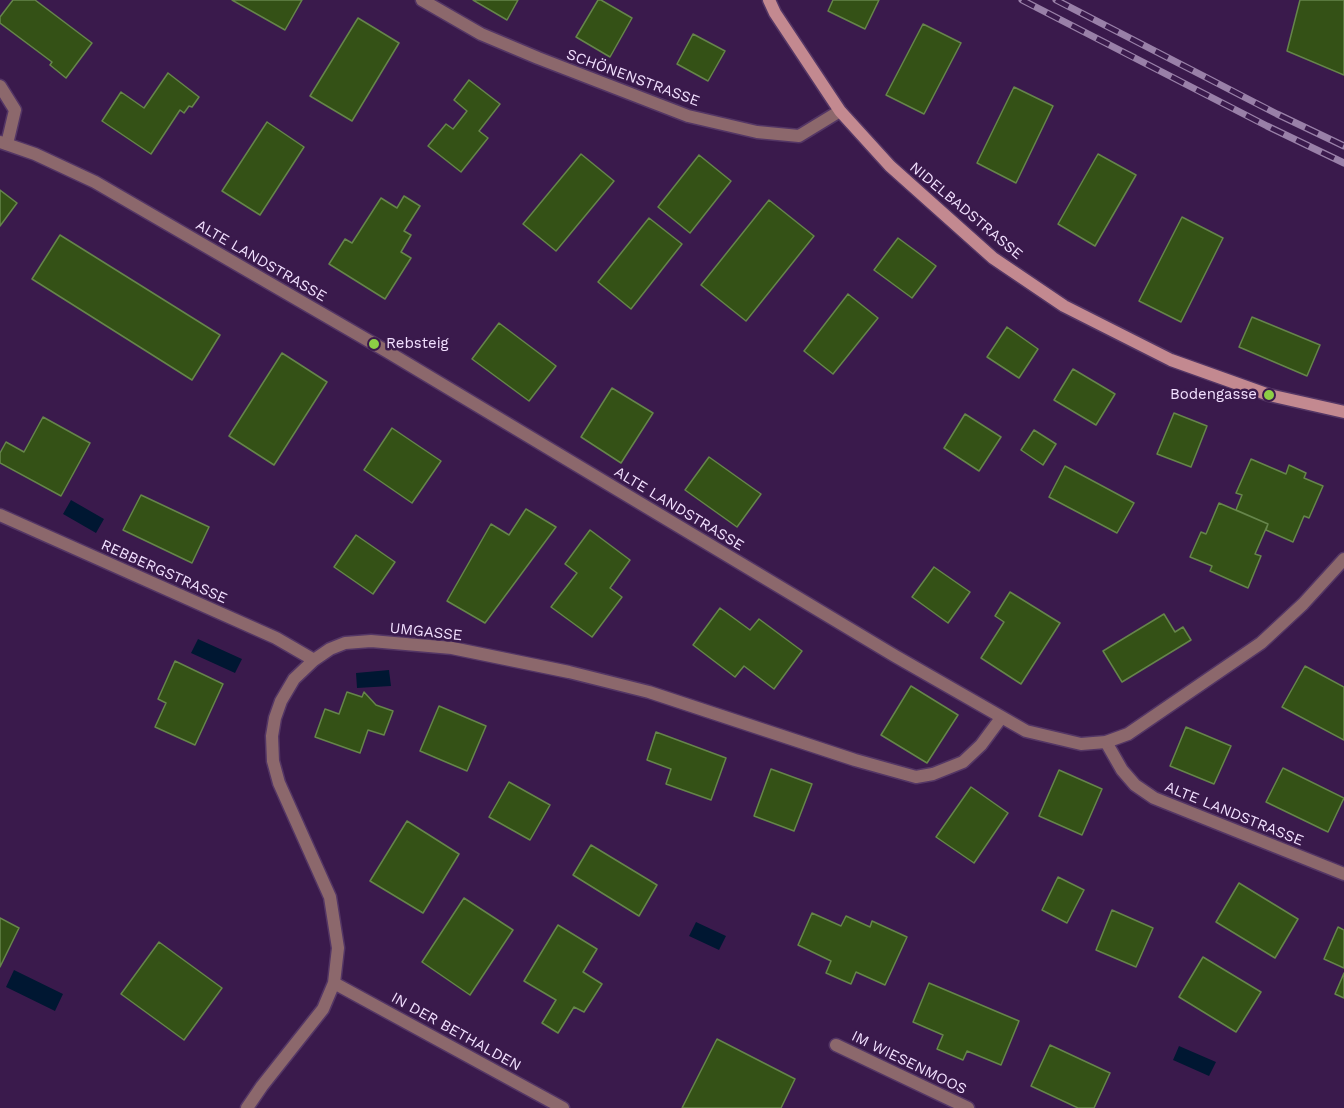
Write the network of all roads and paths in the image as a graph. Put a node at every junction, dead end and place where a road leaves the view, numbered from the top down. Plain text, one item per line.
1 (422, 0) edge
2 (769, 0) edge
3 (0, 86) edge
4 (840, 111) junction
5 (4, 143) edge
6 (1344, 412) edge
7 (0, 515) edge
8 (1344, 559) edge
9 (314, 660) junction
10 (1001, 718) junction
11 (1106, 742) junction
12 (1344, 874) edge
13 (334, 983) junction
14 (836, 1045) dead end
15 (248, 1108) edge
16 (563, 1108) edge
17 (968, 1108) edge

1 - 4 street, SCHÖNENSTRASSE
2 - 4 main road, NIDELBADSTRASSE
3 - 5 street
4 - 6 main road, NIDELBADSTRASSE
5 - 10 street, ALTE LANDSTRASSE
7 - 9 street, REBBERGSTRASSE
8 - 11 street
9 - 10 street, UMGASSE
9 - 13 street, UMGASSE
10 - 11 street, ALTE LANDSTRASSE
11 - 12 street, ALTE LANDSTRASSE
13 - 15 street, UMGASSE
13 - 16 street, IN DER BETHALDEN
14 - 17 street, IM WIESENMOOS

